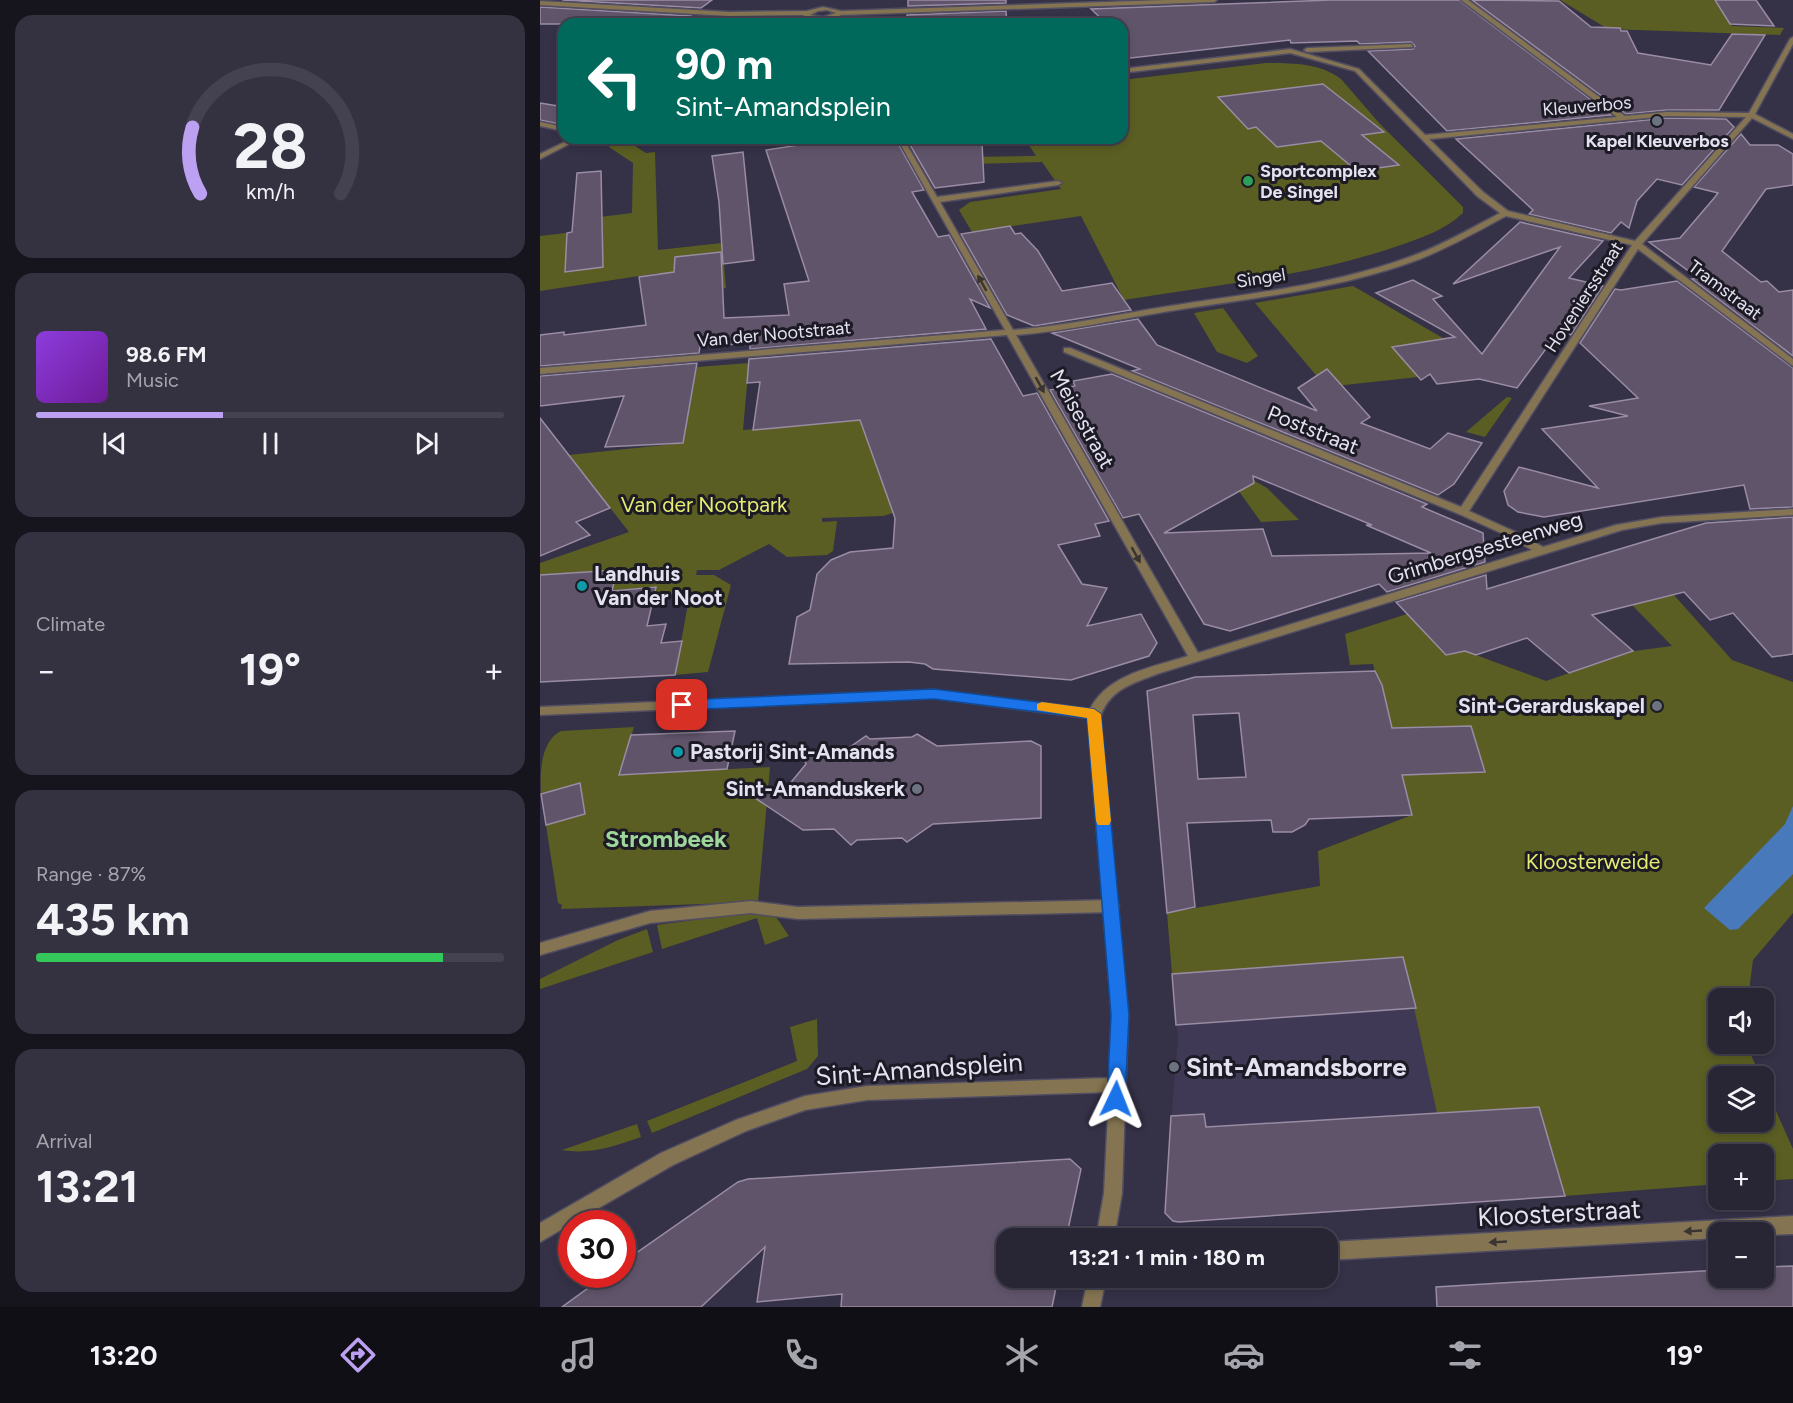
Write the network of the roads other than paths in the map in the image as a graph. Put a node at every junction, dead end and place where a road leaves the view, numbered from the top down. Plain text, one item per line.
1 (618, 0) edge
2 (1214, 0) edge
3 (1464, 0) edge
4 (1168, 1) edge
5 (833, 2) dead end
6 (540, 3) edge
7 (608, 7) junction
8 (826, 9) junction
9 (807, 13) junction
10 (840, 13) junction
11 (810, 18) edge
12 (831, 18) edge
13 (1793, 39) edge
14 (1411, 46) dead end
15 (1336, 49) junction
16 (1290, 51) junction
17 (1128, 70) edge
18 (1357, 70) junction
19 (1751, 115) junction
20 (1623, 117) junction
21 (540, 124) edge
22 (558, 128) edge
23 (1793, 136) edge
24 (1425, 137) junction
25 (567, 144) edge
26 (903, 144) edge
27 (540, 158) edge
28 (1058, 183) dead end
29 (935, 200) junction
30 (1504, 213) junction
31 (1637, 244) junction
32 (1011, 334) junction
33 (1067, 350) dead end
34 (1793, 363) edge
35 (540, 371) edge
36 (1463, 512) junction
37 (1793, 512) edge
38 (1541, 551) junction
39 (1194, 657) junction
40 (540, 711) edge
41 (1094, 714) junction
42 (1112, 906) junction
43 (540, 949) edge
44 (1116, 1085) junction
45 (1793, 1225) edge
46 (1107, 1228) edge
47 (540, 1233) edge
48 (1338, 1250) edge
49 (1095, 1288) edge
50 (1090, 1307) edge

1 - 7 street
2 - 4 street
3 - 20 street
4 - 10 street
5 - 8 street
6 - 7 street
7 - 9 street
8 - 9 street
8 - 10 street
9 - 11 street
10 - 12 street
13 - 19 street, Hoveniersstraat
14 - 15 street
15 - 16 street
15 - 18 street
16 - 17 street
16 - 18 street
18 - 24 street
19 - 20 street, Kleuverbos
19 - 23 street
19 - 31 street, Hoveniersstraat
20 - 24 street, Kleuverbos
21 - 22 street
24 - 30 street
25 - 27 street
26 - 29 street, Meisestraat
28 - 29 street
32 -> 29 street, Meisestraat
30 - 31 street
30 - 32 street, Singel
31 - 34 street, Tramstraat
31 - 36 street, Hoveniersstraat
32 - 35 street, Van der Nootstraat
32 -> 39 street, Meisestraat
33 - 36 street, Poststraat
36 - 38 street, Poststraat
37 - 38 street, Grimbergsesteenweg
38 - 39 street, Grimbergsesteenweg
39 - 41 street
40 - 41 street
41 - 42 street
42 - 43 street
42 - 44 street
44 - 46 street
44 - 47 street, Sint-Amandsplein
45 -> 48 street, Kloosterstraat
49 - 50 street

